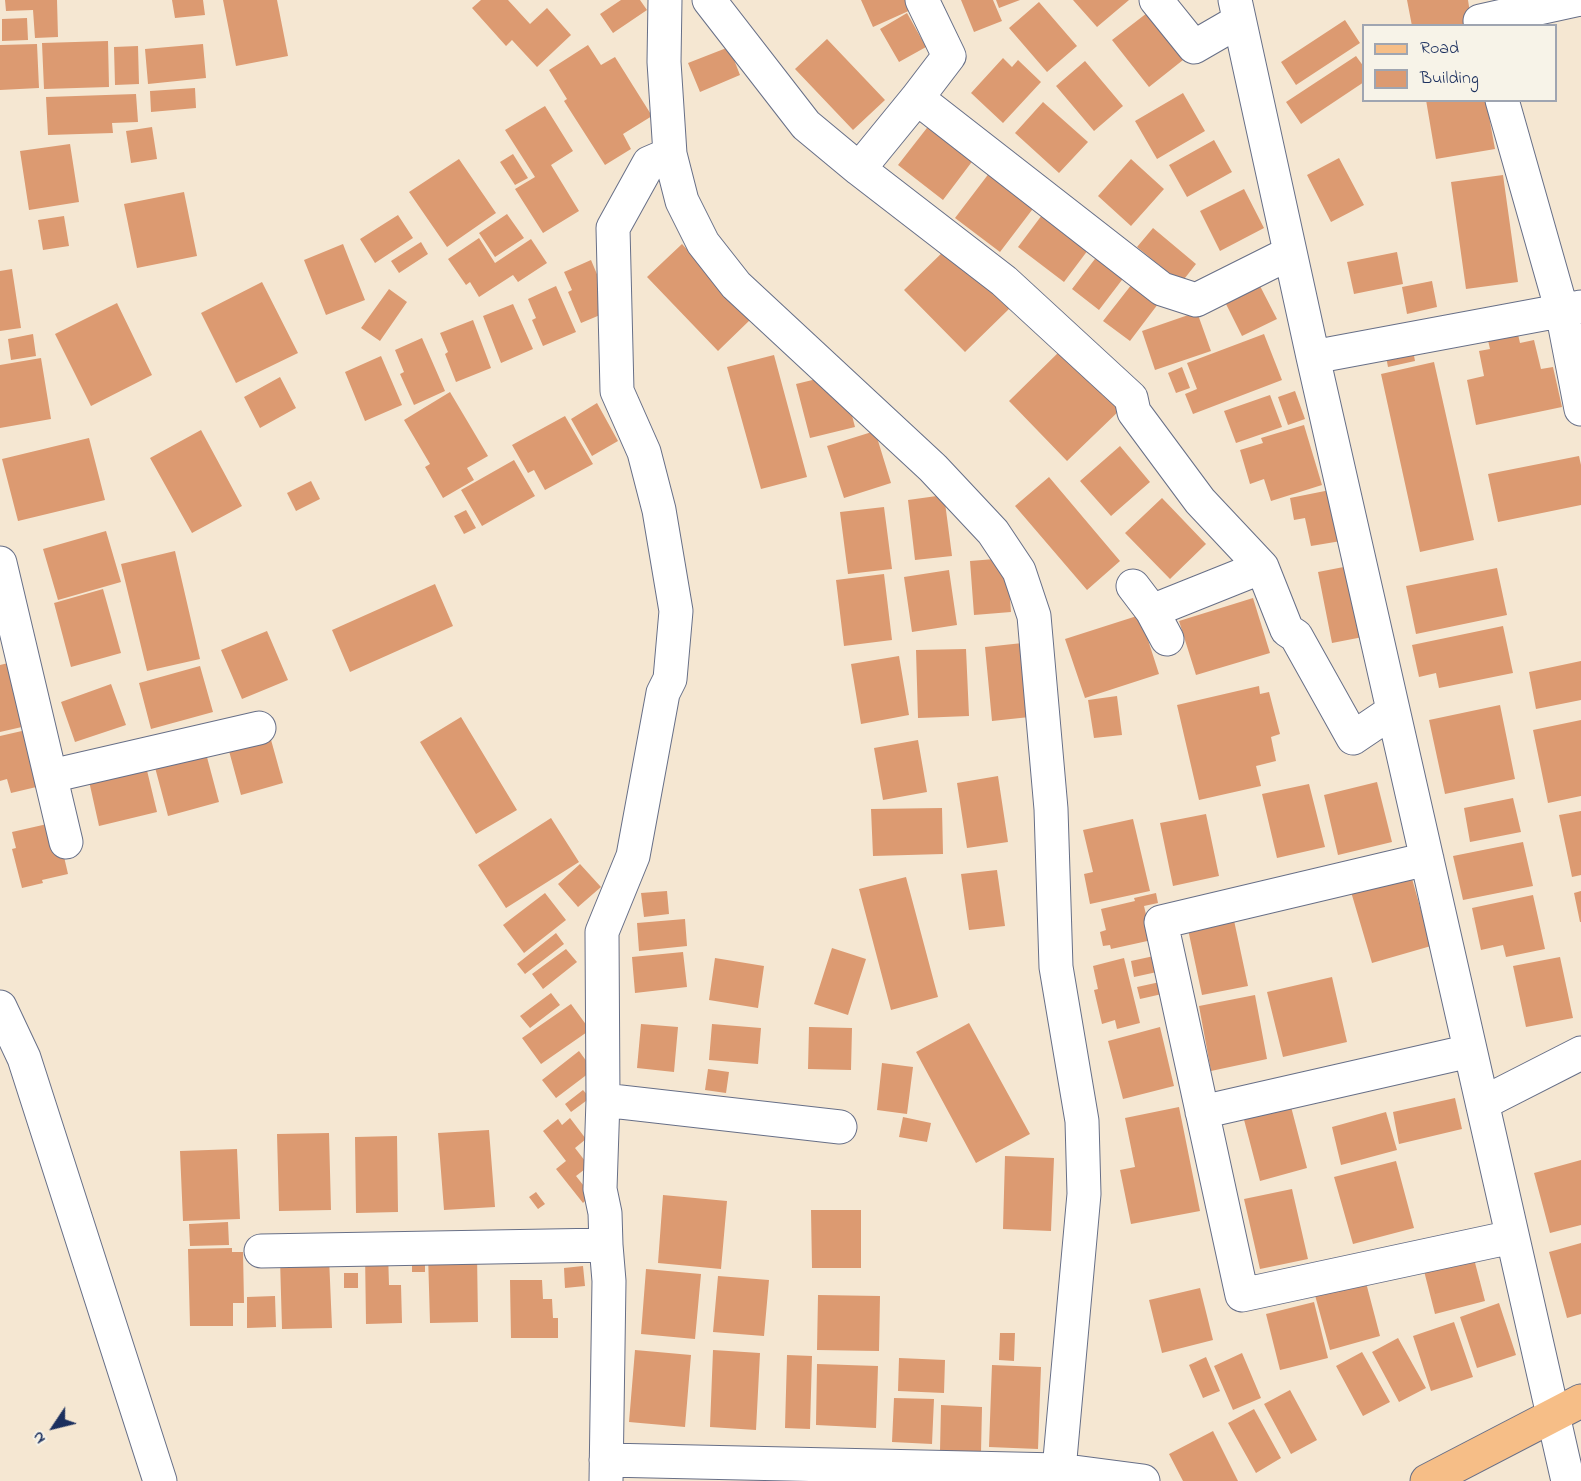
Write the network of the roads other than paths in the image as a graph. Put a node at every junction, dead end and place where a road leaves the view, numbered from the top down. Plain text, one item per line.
1 (665, 0) edge
2 (709, 0) edge
3 (922, 0) edge
4 (1576, 0) edge
5 (1145, 4) edge
6 (1237, 11) edge
7 (1479, 16) edge
8 (917, 98) junction
9 (1503, 102) edge
10 (670, 154) junction
11 (859, 169) junction
12 (1290, 253) junction
13 (1572, 309) edge
14 (1313, 357) junction
15 (1581, 409) edge
16 (0, 563) edge
17 (1262, 567) junction
18 (1133, 586) dead end
19 (1393, 711) junction
20 (260, 728) dead end
21 (51, 776) junction
22 (66, 842) dead end
23 (1427, 860) junction
24 (0, 1007) edge
25 (1470, 1051) junction
26 (1581, 1053) edge
27 (603, 1100) junction
28 (1483, 1103) junction
29 (1202, 1112) junction
30 (840, 1127) dead end
31 (1512, 1237) junction
32 (606, 1245) junction
33 (261, 1251) dead end
34 (1567, 1408) edge
35 (606, 1471) edge
36 (1059, 1475) edge
37 (155, 1479) edge
38 (1143, 1481) edge
39 (1427, 1481) edge
40 (1568, 1481) edge

1 - 10 street
2 - 11 street
3 - 8 street
4 - 7 street
5 - 6 street
6 - 12 street
8 - 11 street
8 - 12 street
9 - 13 street
10 - 27 street
10 - 36 street
11 - 17 street
12 - 14 street
13 - 14 street
13 - 15 street
14 - 19 street
16 - 21 street
17 - 18 street
17 - 19 street
19 - 23 street
20 - 21 street
21 - 22 street
23 - 25 street
23 - 29 street
24 - 37 street
25 - 28 street
25 - 29 street
26 - 28 street
27 - 30 street
27 - 32 street
28 - 31 street
29 - 31 street
31 - 34 street
32 - 33 street
32 - 35 street
34 - 39 main road
34 - 40 street
35 - 36 street
36 - 38 street

